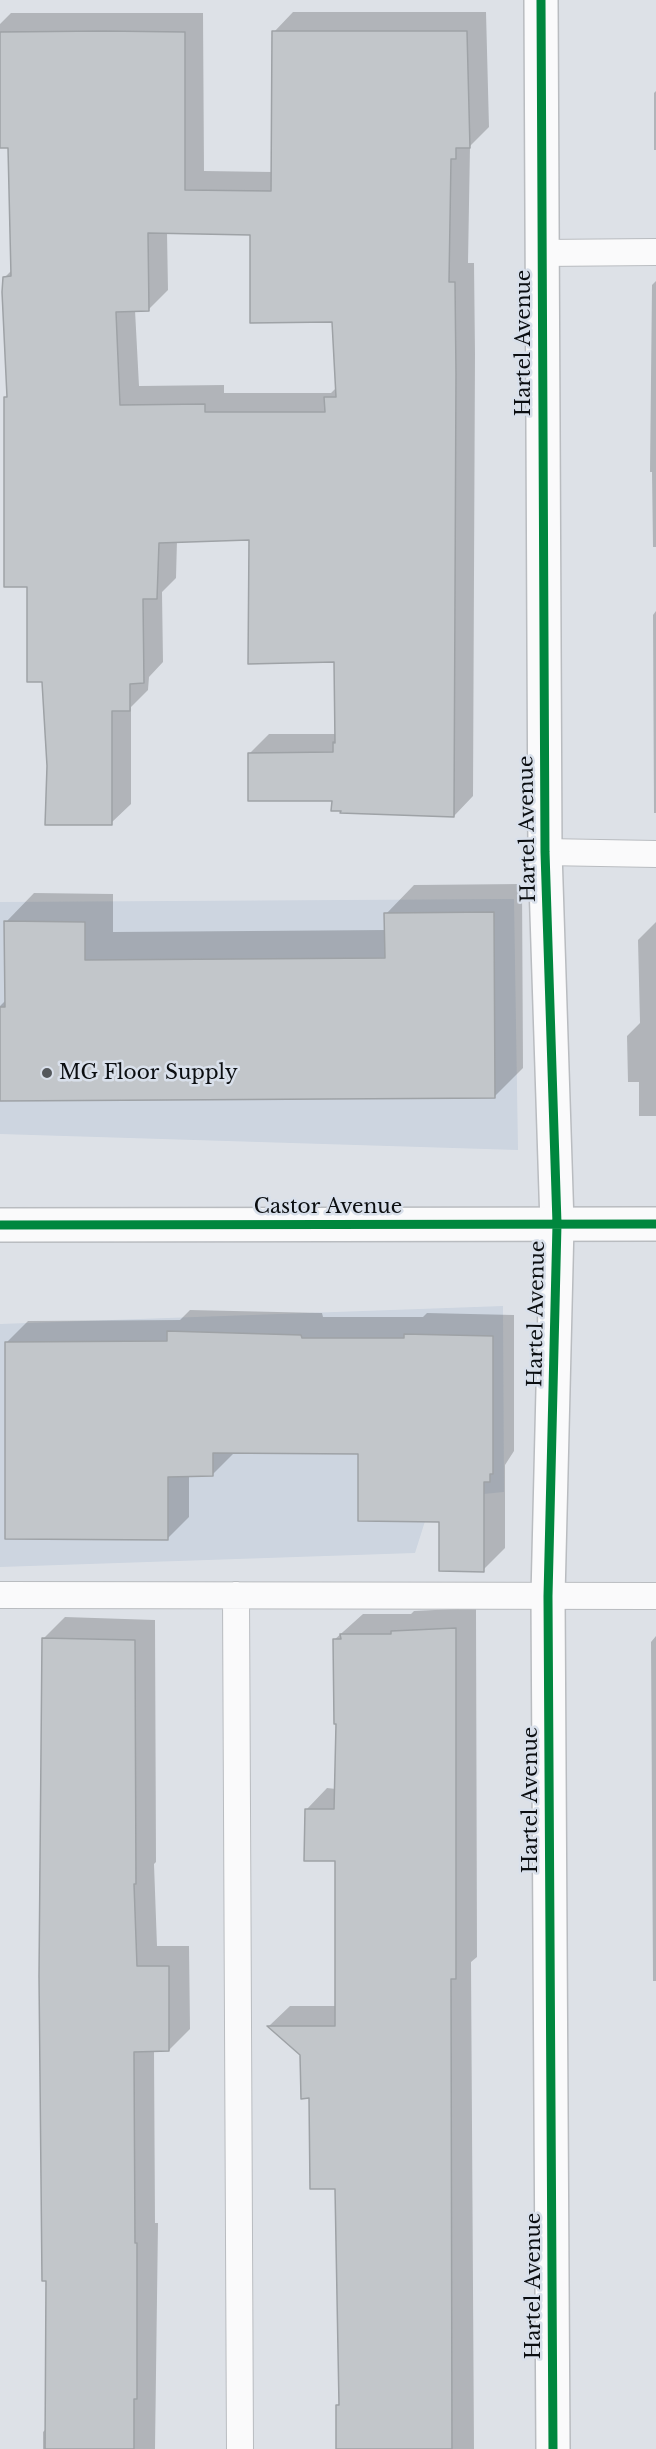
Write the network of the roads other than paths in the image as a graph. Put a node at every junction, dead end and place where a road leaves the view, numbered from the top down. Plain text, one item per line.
1 (541, 0) edge
2 (656, 252) edge
3 (542, 253) junction
4 (545, 852) junction
5 (656, 854) edge
6 (557, 1224) junction
7 (656, 1224) edge
8 (0, 1225) edge
9 (0, 1595) edge
10 (236, 1595) junction
11 (548, 1596) junction
12 (656, 1596) edge
13 (240, 2449) edge
14 (554, 2449) edge

1 - 3 street, Hartel Avenue
2 - 3 lane
3 - 4 street, Hartel Avenue
4 - 5 lane
4 - 6 street, Hartel Avenue
6 - 7 street, Castor Avenue
6 - 8 street, Castor Avenue
6 - 11 street, Hartel Avenue
9 - 10 lane
10 - 11 lane
10 - 13 lane
11 - 12 lane
11 - 14 street, Hartel Avenue

